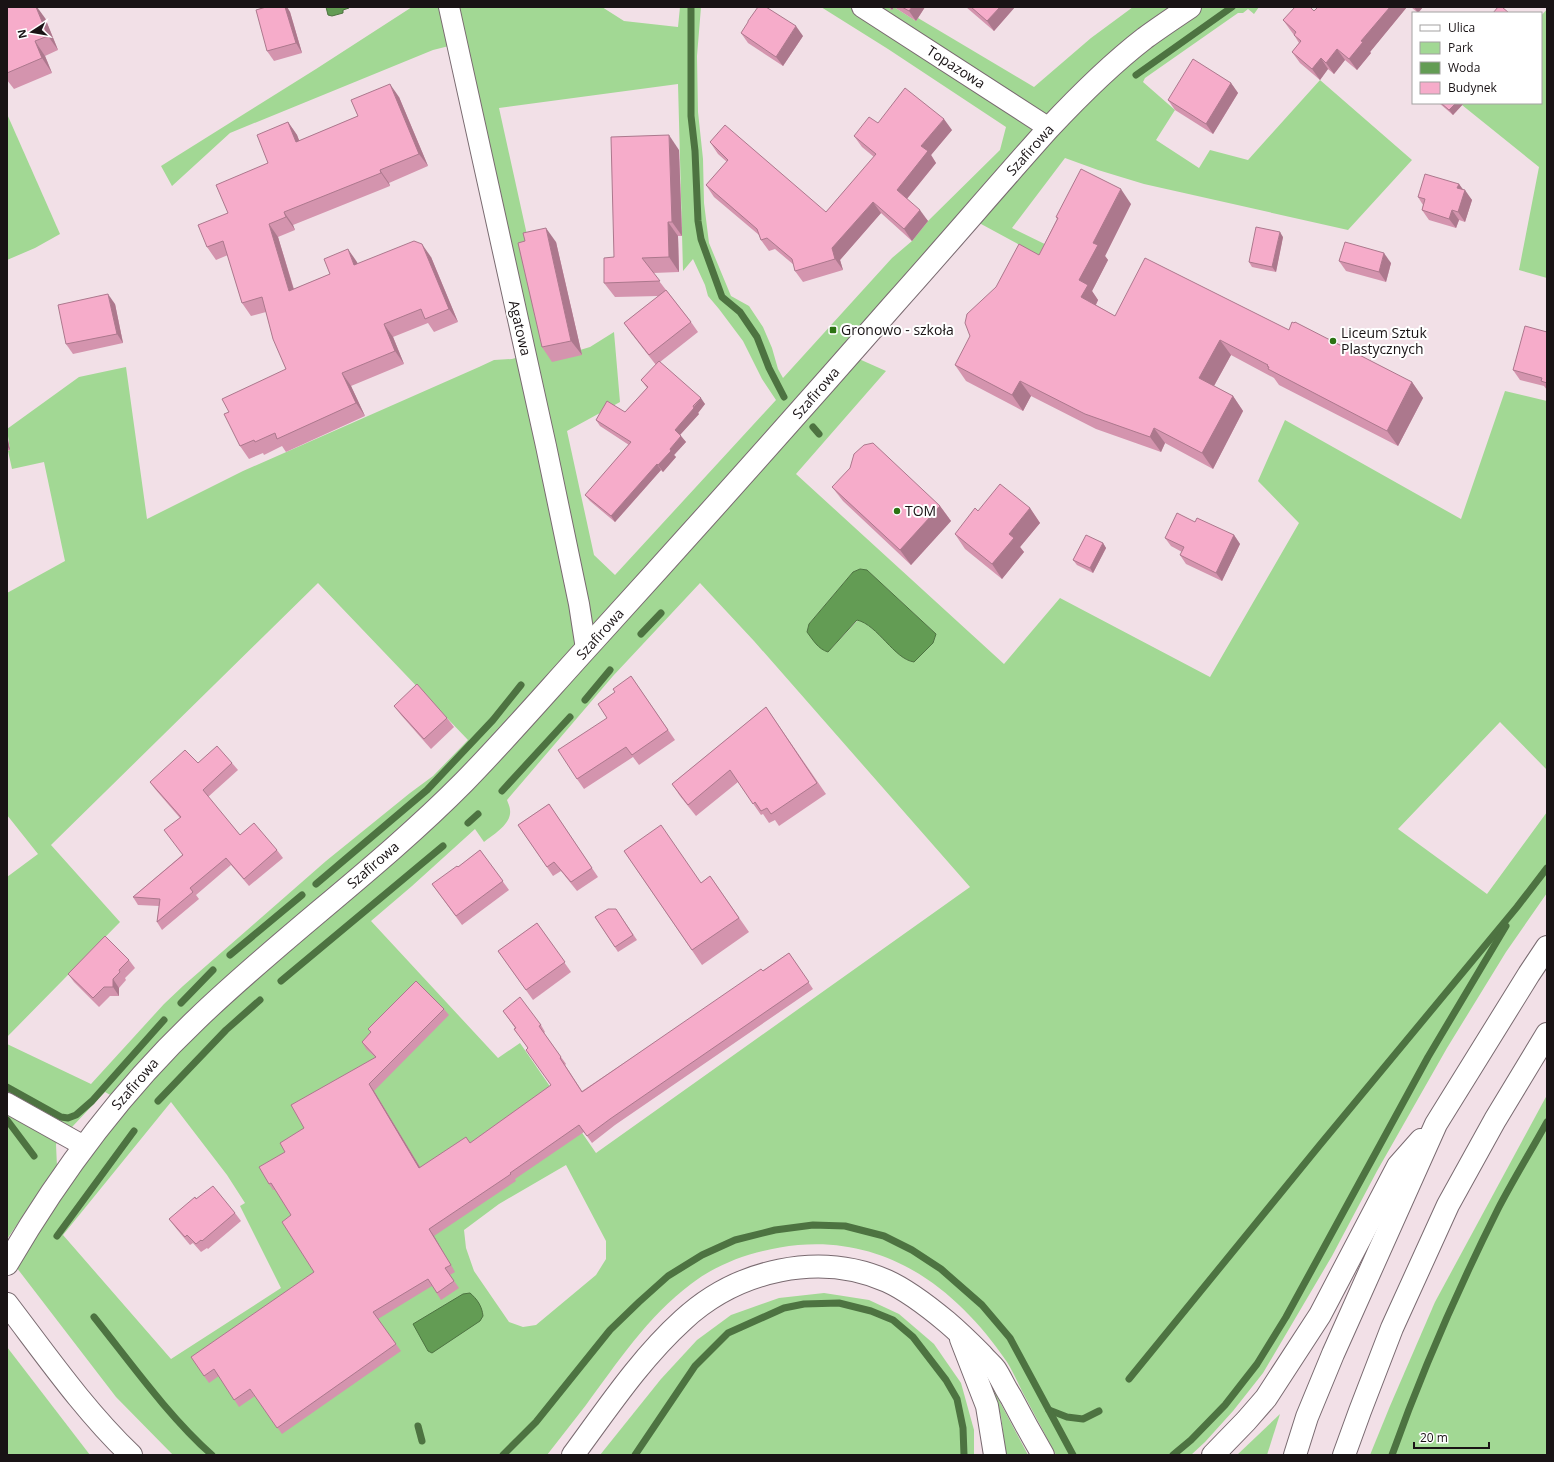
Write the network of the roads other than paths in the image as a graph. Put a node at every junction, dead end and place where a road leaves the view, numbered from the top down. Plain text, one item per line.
1 (449, 7) edge
2 (862, 7) edge
3 (1190, 7) edge
4 (1049, 128) junction
5 (586, 649) junction
6 (1547, 947) edge
7 (1544, 1041) edge
8 (7, 1103) edge
9 (1436, 1124) junction
10 (84, 1146) junction
11 (8, 1261) edge
12 (7, 1304) edge
13 (959, 1332) junction
14 (131, 1455) edge
15 (572, 1455) edge
16 (995, 1455) edge
17 (1043, 1455) edge
18 (1213, 1455) edge
19 (1295, 1455) edge
20 (1344, 1455) edge

1 - 5 street, Agatowa
2 - 4 street, Topazowa
3 - 4 main road, Szafirowa
4 - 5 main road, Szafirowa
5 - 10 main road, Szafirowa
6 - 9 main road
7 - 20 main road
8 - 10 street
9 - 18 main road
9 - 19 main road
10 - 11 main road, Szafirowa
12 - 14 main road
13 - 15 main road
13 - 16 main road
13 - 17 main road

